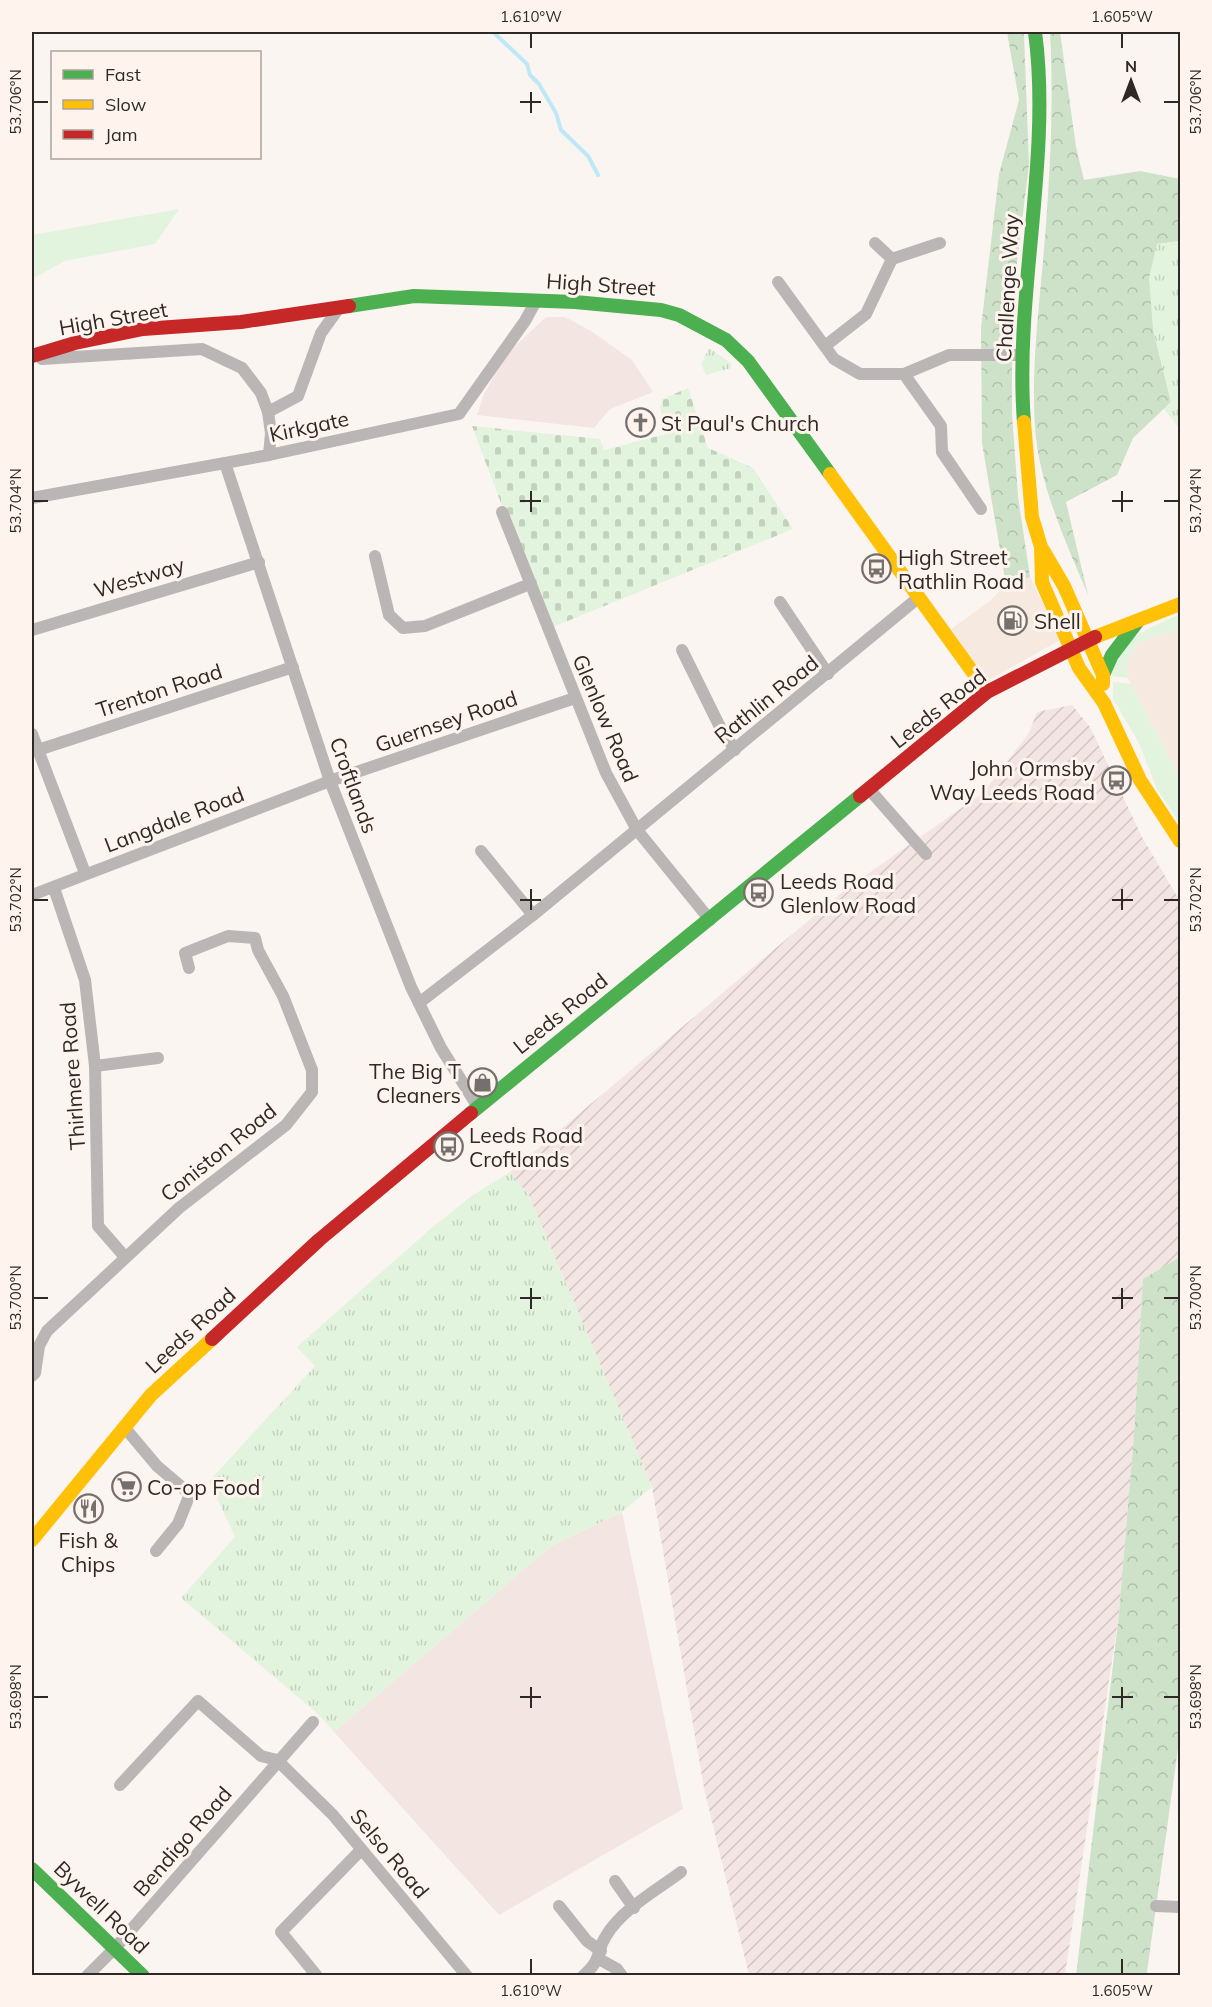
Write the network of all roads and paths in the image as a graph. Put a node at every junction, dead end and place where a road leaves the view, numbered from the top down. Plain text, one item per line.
1 (1035, 32) edge
2 (875, 243) dead end
3 (940, 243) dead end
4 (892, 259) junction
5 (778, 282) dead end
6 (536, 301) junction
7 (339, 308) junction
8 (825, 346) junction
9 (1023, 355) junction
10 (32, 358) edge
11 (904, 374) junction
12 (268, 412) junction
13 (269, 455) junction
14 (225, 463) junction
15 (32, 498) edge
16 (981, 509) dead end
17 (502, 512) dead end
18 (1041, 547) junction
19 (375, 556) dead end
20 (259, 562) junction
21 (530, 584) junction
22 (918, 598) junction
23 (780, 602) dead end
24 (1180, 604) edge
25 (1138, 621) junction
26 (32, 630) edge
27 (1086, 640) junction
28 (1070, 648) junction
29 (682, 650) dead end
30 (293, 667) junction
31 (828, 674) junction
32 (1103, 675) junction
33 (987, 692) junction
34 (574, 698) junction
35 (1104, 703) junction
36 (32, 734) edge
37 (38, 750) junction
38 (735, 750) junction
39 (330, 781) junction
40 (869, 789) junction
41 (636, 830) junction
42 (1180, 840) edge
43 (481, 851) dead end
44 (926, 854) dead end
45 (85, 873) junction
46 (54, 888) junction
47 (32, 895) edge
48 (533, 915) junction
49 (710, 920) junction
50 (189, 968) dead end
51 (419, 1003) junction
52 (158, 1058) dead end
53 (95, 1066) junction
54 (478, 1107) junction
55 (125, 1257) junction
56 (32, 1376) edge
57 (125, 1428) junction
58 (32, 1540) edge
59 (156, 1551) dead end
60 (313, 1722) dead end
61 (277, 1760) junction
62 (120, 1785) dead end
63 (361, 1850) junction
64 (32, 1869) edge
65 (681, 1872) dead end
66 (615, 1881) dead end
67 (1156, 1905) dead end
68 (559, 1906) dead end
69 (1180, 1907) edge
70 (634, 1908) junction
71 (116, 1947) junction
72 (600, 1955) junction
73 (87, 1976) edge
74 (143, 1976) edge
75 (317, 1976) edge
76 (467, 1976) edge
77 (583, 1976) edge
78 (622, 1976) edge

1 - 9 main road, Challenge Way
2 - 4 street
3 - 4 street
4 - 8 street
5 - 8 street
6 - 7 main road, High Street
6 - 13 street, Kirkgate
6 - 22 main road, High Street
7 - 10 main road, High Street
7 - 12 street
8 - 11 street
9 - 11 street
9 - 18 main road, Challenge Way
10 - 12 street
11 - 16 street
12 - 13 street
13 - 14 street, Kirkgate
14 - 15 street, Kirkgate
14 - 20 street, Croftlands
17 - 21 street, Glenlow Road
18 - 27 main road, Challenge Way
18 - 28 main road, Challenge Way
19 - 21 street
20 - 26 street, Westway
20 - 30 street, Croftlands
21 - 34 street, Glenlow Road
22 - 31 street, Rathlin Road
22 - 33 main road, High Street
23 - 31 street
24 - 25 main road, Leeds Road
25 - 27 main road, Leeds Road
25 - 32 main road
27 - 28 main road, Leeds Road
27 - 32 main road, Challenge Way
28 - 33 main road, Leeds Road
28 - 35 main road, Challenge Way
29 - 38 street
30 - 37 street, Trenton Road
30 - 39 street, Croftlands
31 - 38 street, Rathlin Road
32 - 35 main road
33 - 40 main road, Leeds Road
34 - 39 street, Guernsey Road
34 - 41 street, Glenlow Road
35 - 42 main road
36 - 37 street
37 - 45 street
38 - 41 street, Rathlin Road
39 - 45 street, Langdale Road
39 - 51 street, Croftlands
40 - 44 street
40 - 49 main road, Leeds Road
41 - 48 street, Rathlin Road
41 - 49 street, Glenlow Road
43 - 48 street
45 - 46 street, Langdale Road
46 - 47 street, Langdale Road
46 - 53 street, Thirlmere Road
48 - 51 street, Rathlin Road
49 - 54 main road, Leeds Road
50 - 55 street, Coniston Road
51 - 54 street, Croftlands
52 - 53 street
53 - 55 street, Thirlmere Road
54 - 57 main road, Leeds Road
55 - 56 street, Coniston Road
57 - 58 main road, Leeds Road
57 - 59 street
60 - 61 street, Bendigo Road
61 - 62 street, Selso Road
61 - 63 street, Selso Road
61 - 71 street, Bendigo Road
63 - 75 street
63 - 76 street, Selso Road
64 - 71 main road, Bywell Road
65 - 70 street
66 - 70 street
67 - 69 street
68 - 72 street
70 - 72 street
71 - 73 street, Bendigo Road
71 - 74 main road, Bywell Road
72 - 77 street
72 - 78 street

